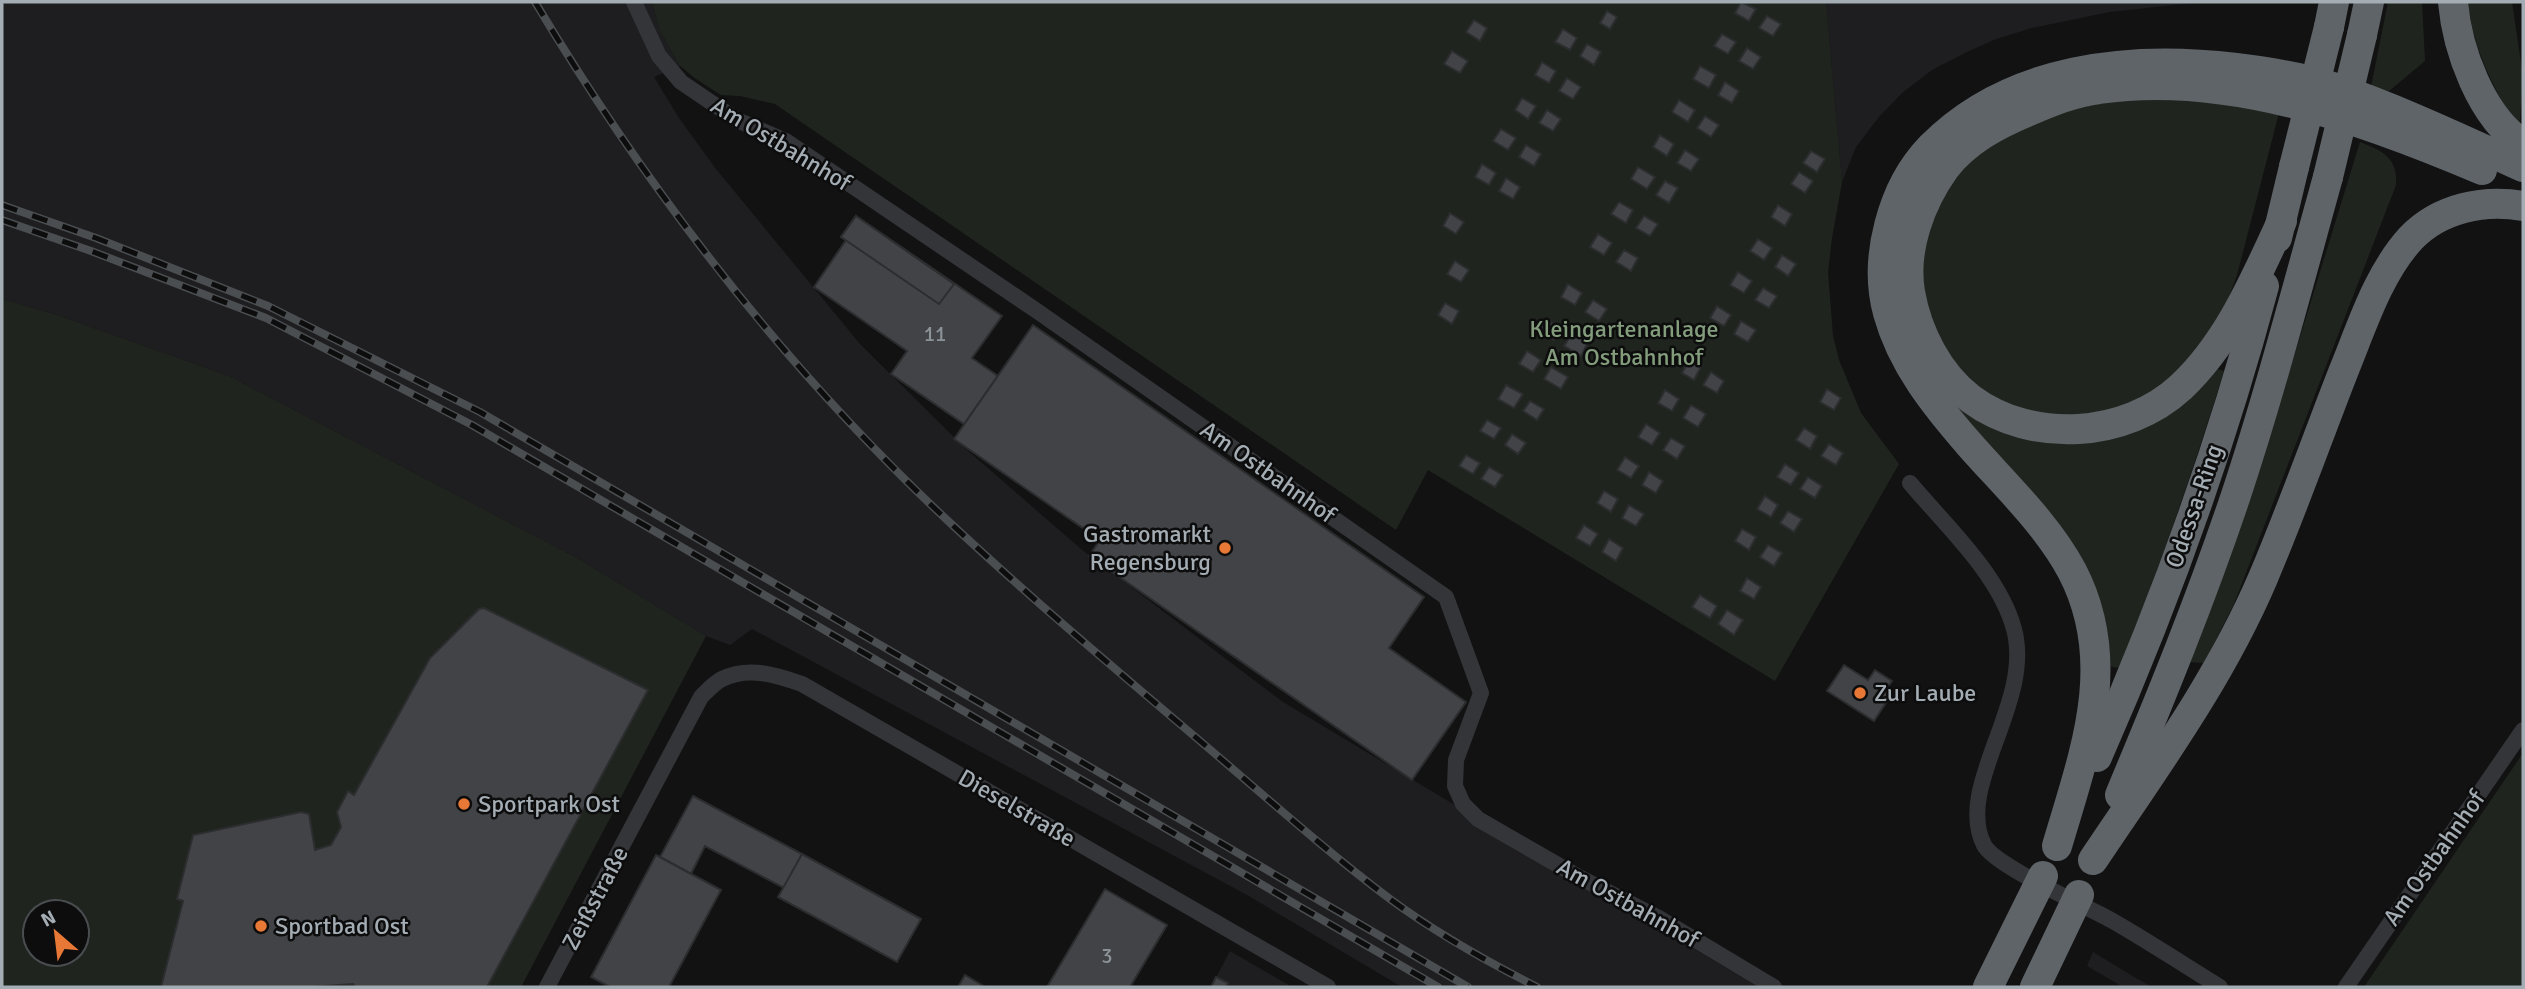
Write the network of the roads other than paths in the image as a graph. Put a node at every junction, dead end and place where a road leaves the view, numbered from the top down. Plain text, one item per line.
1 (634, 2) edge
2 (2369, 2) edge
3 (2453, 2) edge
4 (2332, 14) edge
5 (2523, 144) edge
6 (2523, 167) edge
7 (2523, 187) edge
8 (2523, 206) edge
9 (2282, 221) junction
10 (1910, 483) dead end
11 (701, 697) joint
12 (2523, 730) edge
13 (2057, 846) junction
14 (2093, 860) junction
15 (547, 987) edge
16 (1328, 987) edge
17 (1774, 987) edge
18 (1988, 987) edge
19 (2035, 987) edge
20 (2220, 987) edge
21 (2346, 987) edge

1 - 17 street, Am Ostbahnhof
2 - 14 highway, Odessa-Ring, bridge
3 - 5 highway
4 - 9 highway, Odessa-Ring, bridge
6 - 13 highway
7 - 9 highway
8 - 14 highway
9 - 13 highway, Odessa-Ring
10 - 20 street
11 - 15 street, Zeißstraße
11 - 16 street, Dieselstraße
12 - 21 street, Am Ostbahnhof
13 - 18 highway, Odessa-Ring, bridge
14 - 19 highway, Odessa-Ring, bridge

